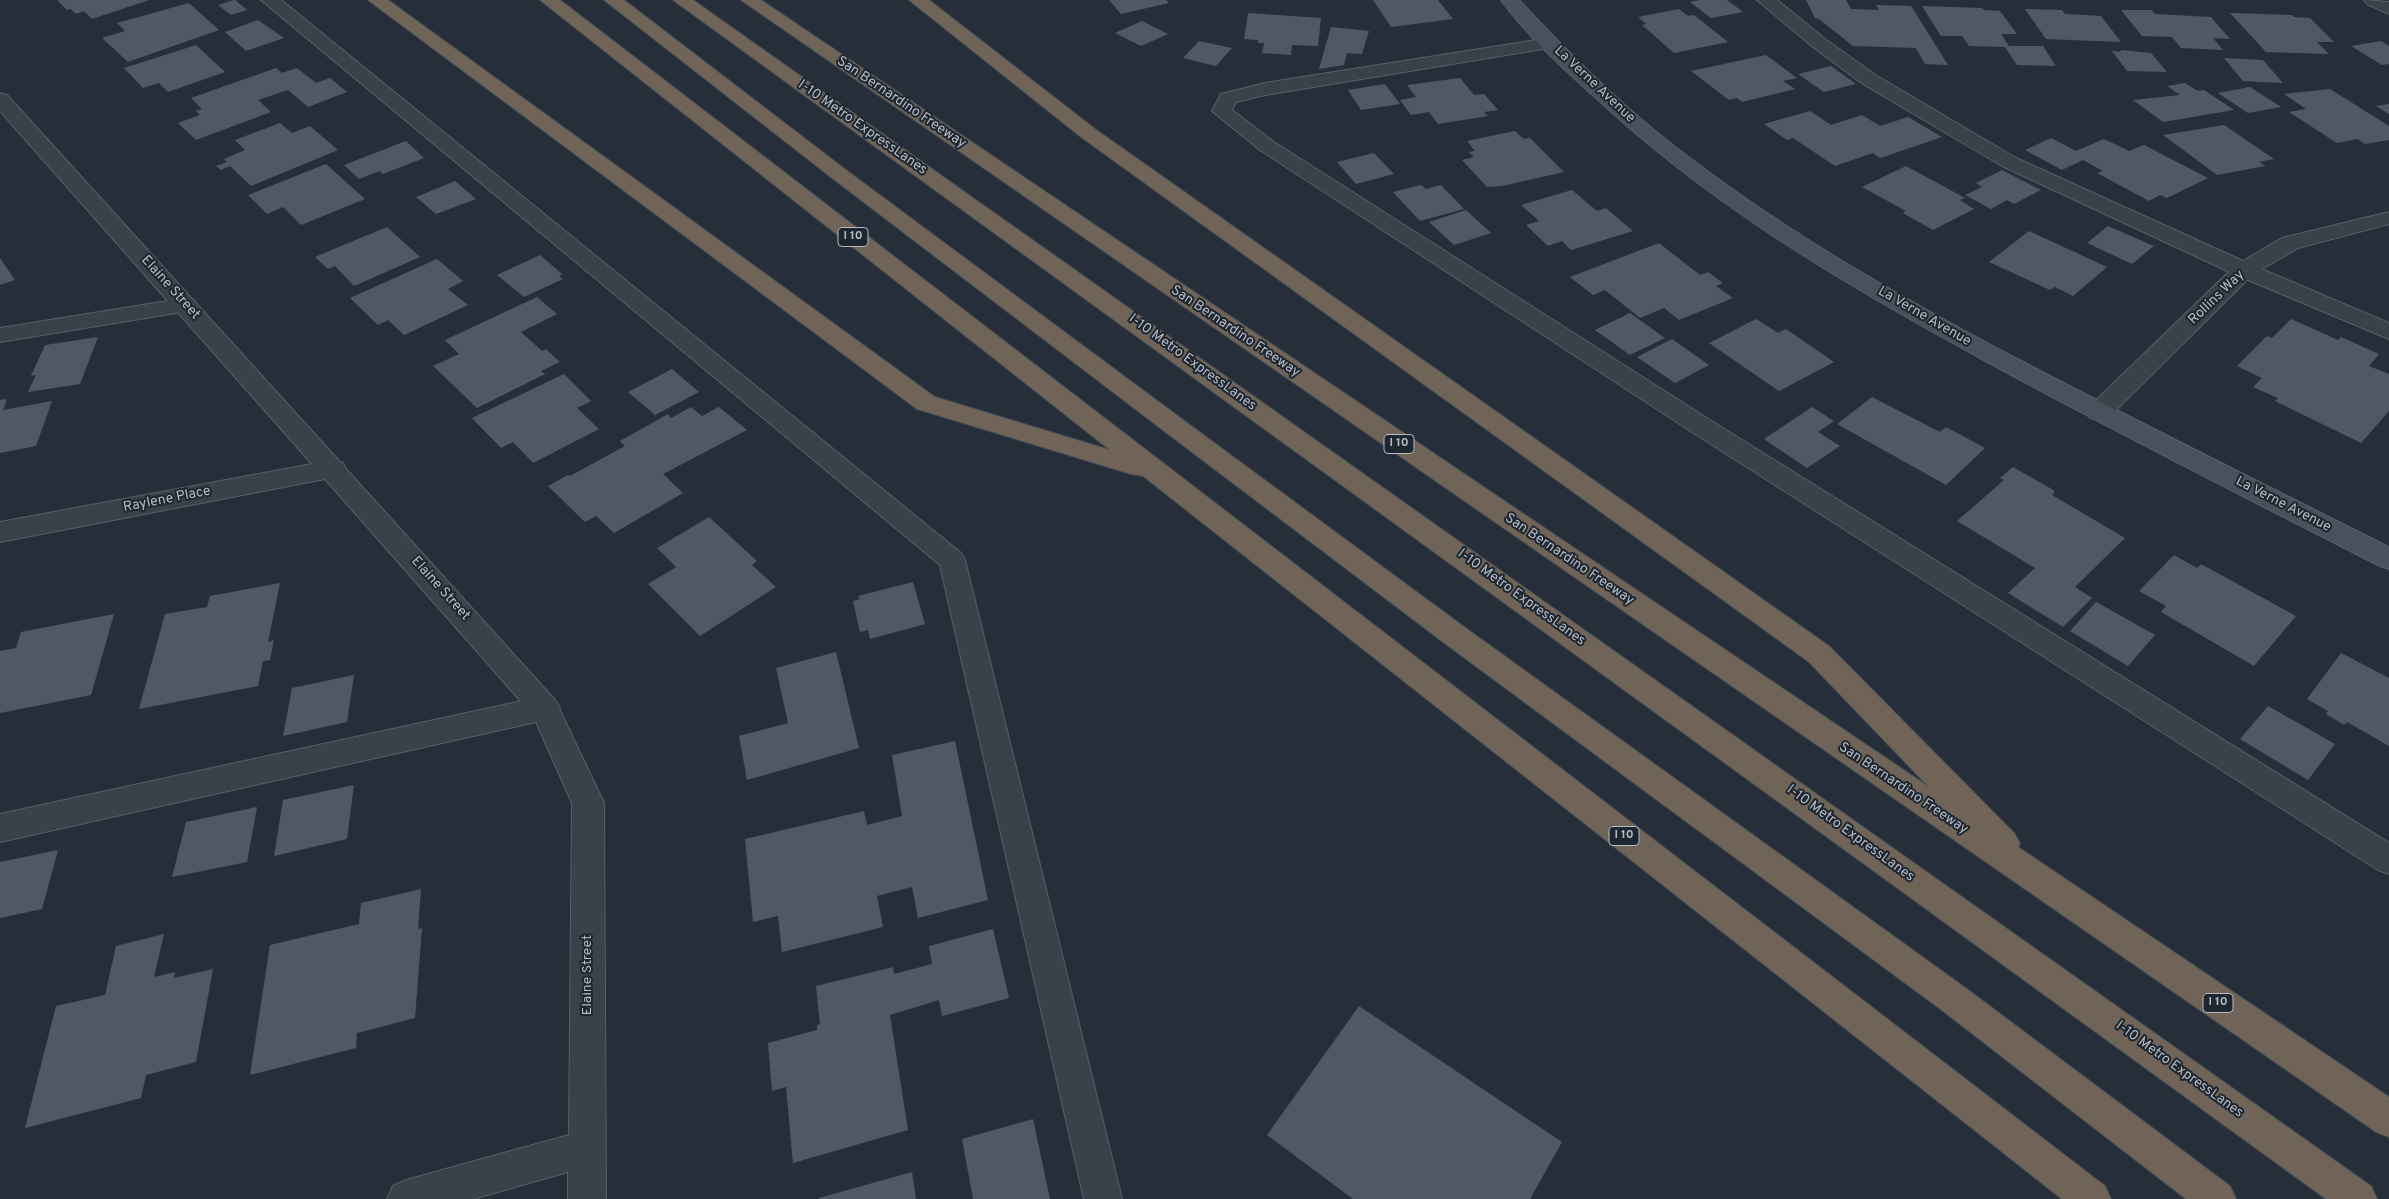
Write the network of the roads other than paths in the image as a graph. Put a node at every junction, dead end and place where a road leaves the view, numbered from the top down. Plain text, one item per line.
1 (270, 0) edge
2 (376, 0) edge
3 (549, 0) edge
4 (613, 0) edge
5 (682, 0) edge
6 (750, 0) edge
7 (918, 0) edge
8 (1510, 0) edge
9 (1766, 0) edge
10 (2373, 0) edge
11 (2389, 9) edge
12 (1549, 43) junction
13 (0, 100) edge
14 (2389, 218) edge
15 (2244, 270) junction
16 (186, 305) junction
17 (2389, 332) edge
18 (0, 335) edge
19 (2098, 412) junction
20 (334, 469) junction
21 (1156, 473) junction
22 (0, 532) edge
23 (2389, 559) edge
24 (545, 708) junction
25 (0, 828) edge
26 (2389, 860) edge
27 (2048, 888) junction
28 (2389, 1119) edge
29 (588, 1148) junction
30 (406, 1199) edge
31 (587, 1199) edge
32 (1103, 1199) edge
33 (2092, 1199) edge
34 (2217, 1199) edge
35 (2358, 1199) edge

1 - 32 street
2 - 21 highway
3 - 21 highway, I 10
4 - 34 highway
5 - 35 highway, I-10 Metro ExpressLanes
6 - 27 highway, San Bernardino Freeway / I 10
7 - 27 highway
8 - 12 main road, La Verne Avenue
9 - 15 street
10 - 11 street
12 - 19 main road, La Verne Avenue
12 - 26 street
13 - 16 street, Elaine Street
14 - 15 street, Rollins Way
15 - 17 street
15 - 19 street, Rollins Way
16 - 18 street
16 - 20 street, Elaine Street
19 - 23 main road, La Verne Avenue
20 - 22 street, Raylene Place
20 - 24 street, Elaine Street
21 - 33 highway, I 10
24 - 25 street
24 - 29 street, Elaine Street
27 - 28 highway, San Bernardino Freeway / I 10
29 - 30 street
29 - 31 street, Elaine Street

